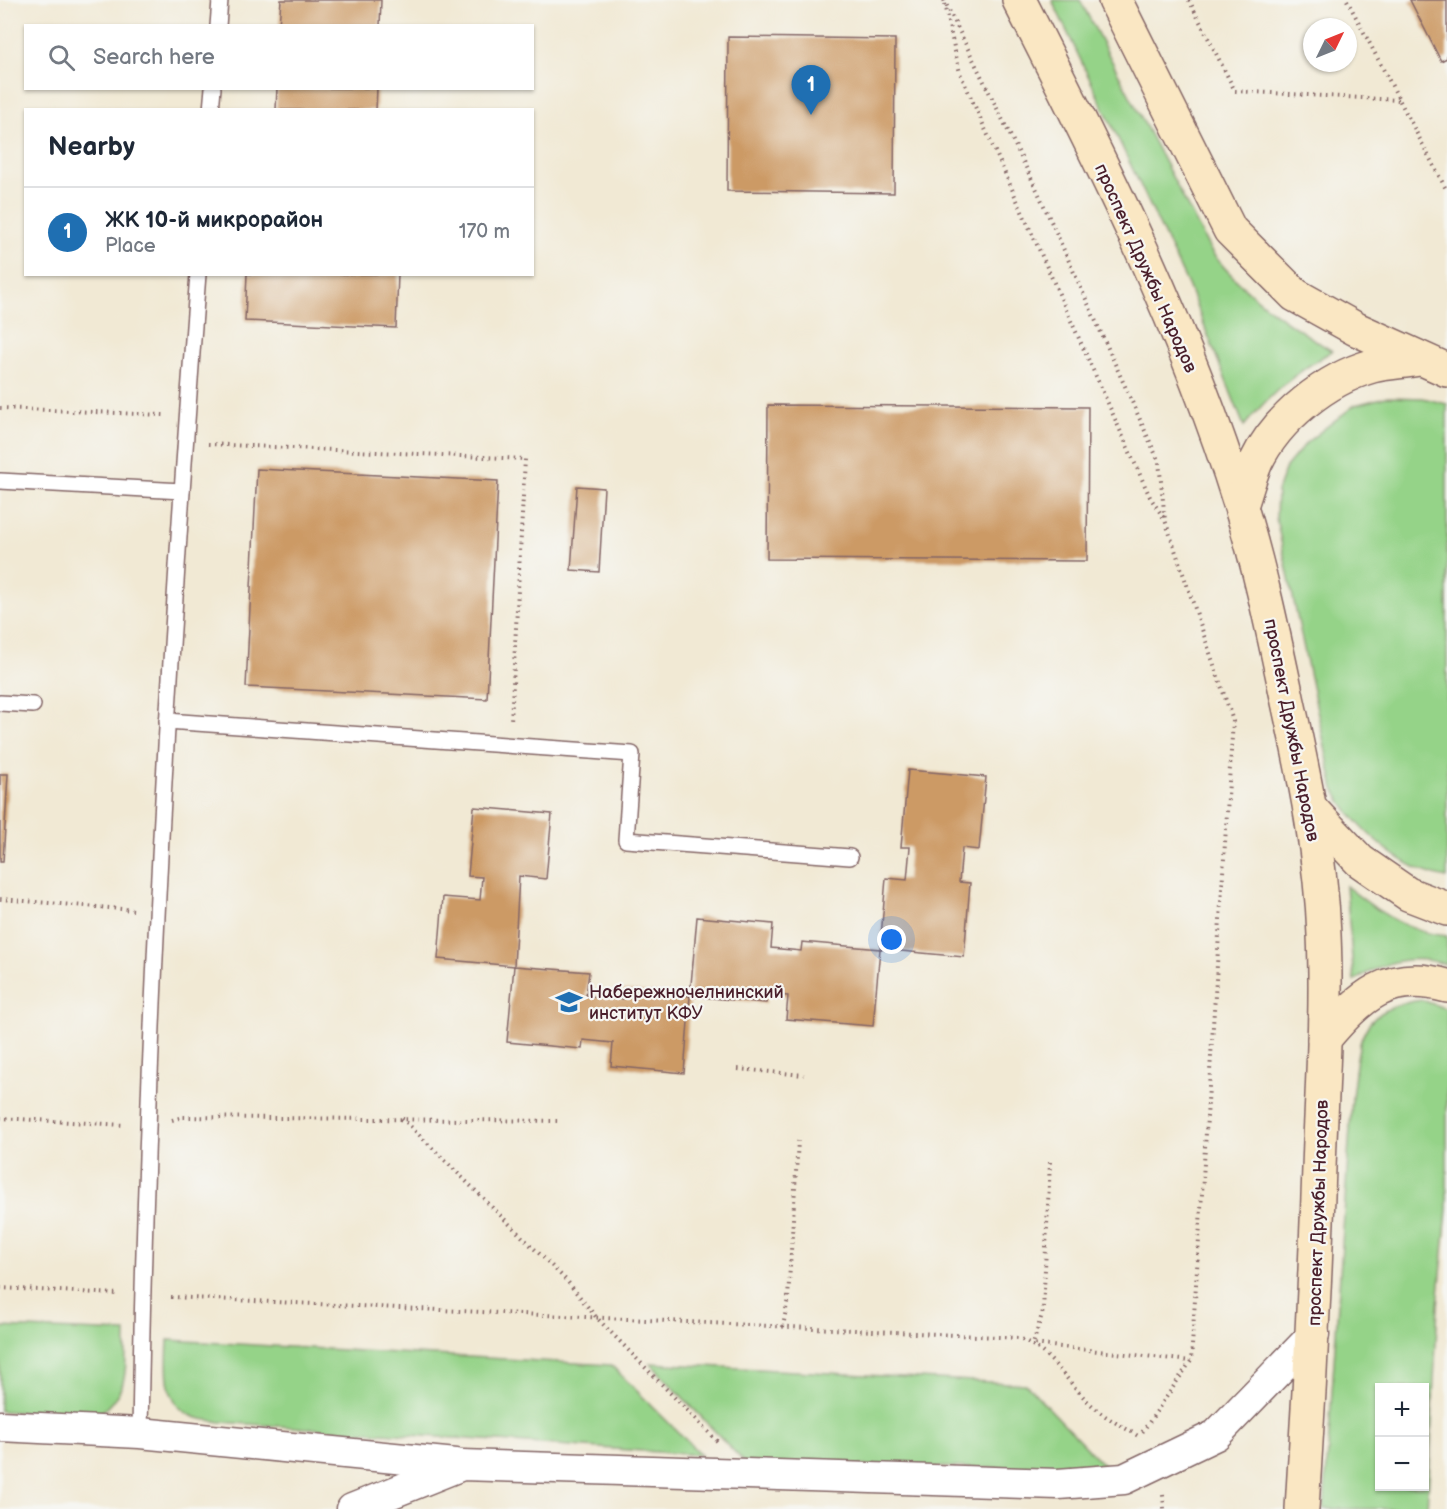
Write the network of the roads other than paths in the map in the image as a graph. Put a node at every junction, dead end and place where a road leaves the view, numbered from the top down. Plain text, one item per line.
1 (220, 0) edge
2 (1018, 0) edge
3 (1115, 0) edge
4 (218, 24) edge
5 (213, 90) edge
6 (211, 108) edge
7 (198, 276) edge
8 (1433, 365) edge
9 (0, 481) edge
10 (182, 491) junction
11 (1241, 506) junction
12 (0, 703) edge
13 (33, 705) dead end
14 (167, 721) junction
15 (1312, 810) junction
16 (850, 857) dead end
17 (1447, 909) edge
18 (1447, 986) edge
19 (1324, 1039) junction
20 (1314, 1334) junction
21 (0, 1426) edge
22 (140, 1433) junction
23 (462, 1465) junction
24 (352, 1509) edge
25 (1302, 1509) edge

1 - 4 lane
2 - 11 main road, проспект Дружбы Народов
3 - 8 main road
5 - 6 lane
7 - 10 lane
8 - 11 main road
9 - 10 lane
10 - 14 lane
11 - 15 main road, проспект Дружбы Народов
12 - 13 lane
14 - 16 lane
14 - 22 lane
15 - 17 main road
15 - 19 main road, проспект Дружбы Народов
18 - 19 main road
19 - 20 main road, проспект Дружбы Народов
20 - 23 street
20 - 25 main road, проспект Дружбы Народов
21 - 22 street
22 - 23 street
23 - 24 street

